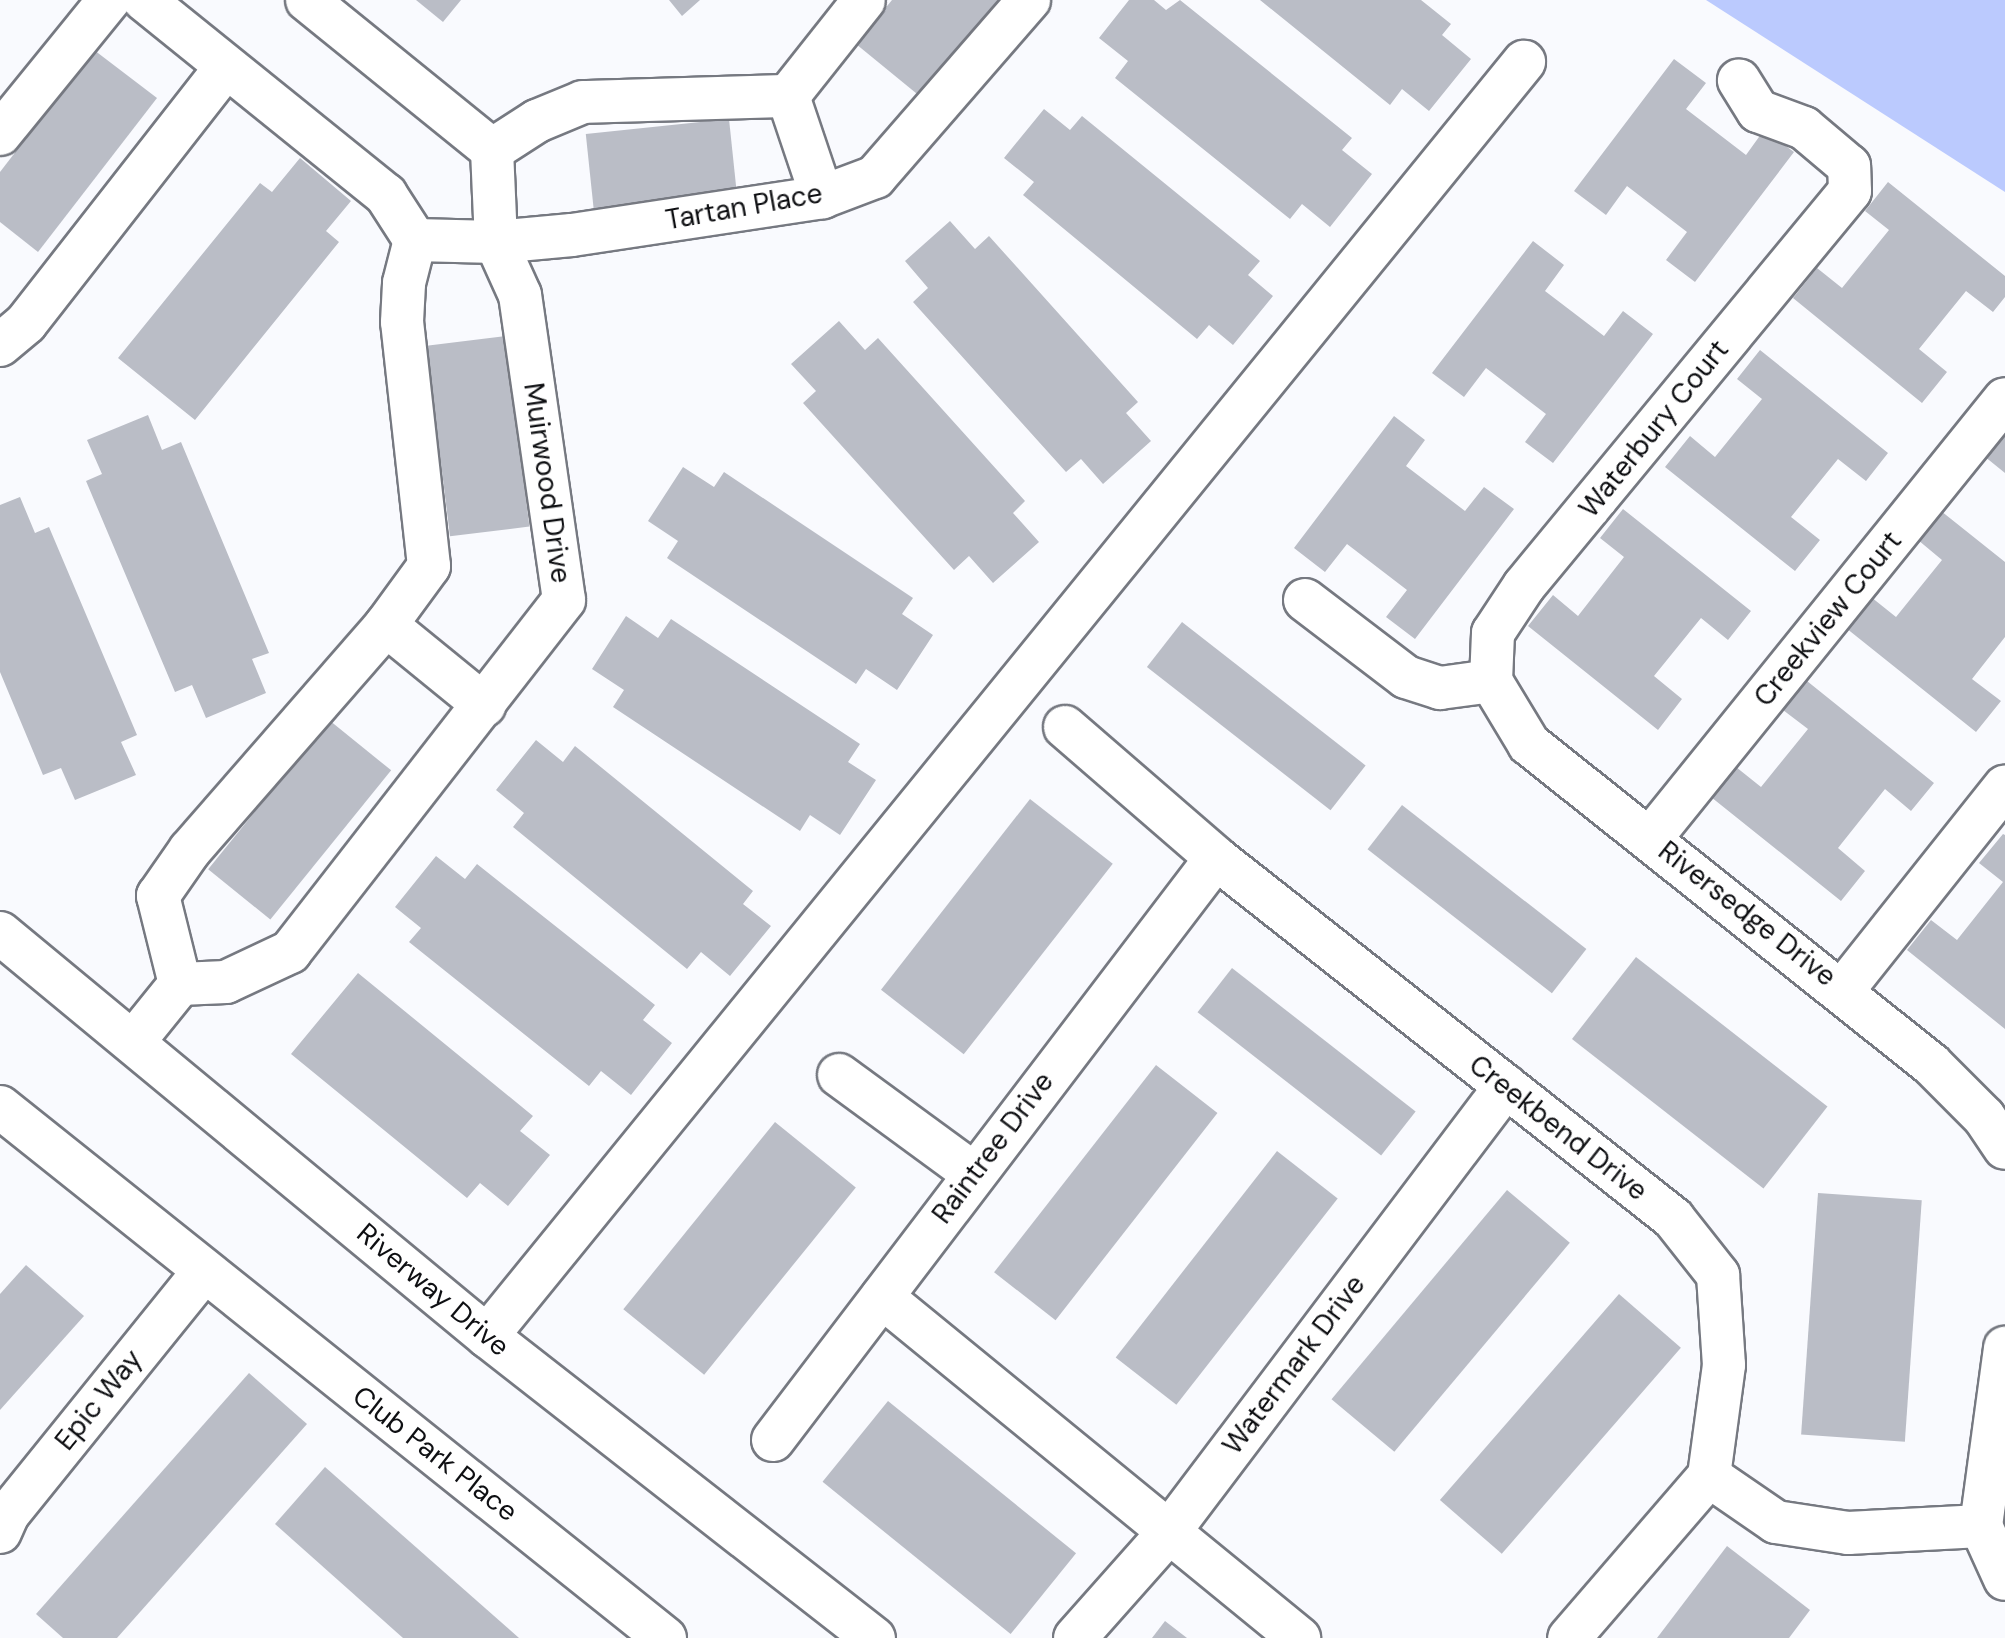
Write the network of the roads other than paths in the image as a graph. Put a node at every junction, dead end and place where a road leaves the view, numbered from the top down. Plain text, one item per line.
1 (108, 0) edge
2 (144, 0) edge
3 (306, 0) edge
4 (864, 0) edge
5 (1029, 0) edge
6 (1524, 62) dead end
7 (226, 68) junction
8 (1740, 80) dead end
9 (788, 96) junction
10 (0, 134) edge
11 (492, 150) junction
12 (822, 197) junction
13 (415, 240) junction
14 (496, 242) junction
15 (9, 322) edge
16 (2005, 400) edge
17 (1305, 600) dead end
18 (386, 625) junction
19 (1491, 681) junction
20 (484, 705) junction
21 (1065, 727) dead end
22 (2005, 786) edge
23 (1650, 839) junction
24 (1216, 858) junction
25 (0, 933) edge
26 (180, 984) junction
27 (1843, 990) junction
28 (134, 1041) junction
29 (839, 1075) dead end
30 (1506, 1086) junction
31 (0, 1107) edge
32 (2005, 1148) edge
33 (972, 1173) junction
34 (204, 1271) junction
35 (882, 1298) junction
36 (487, 1336) junction
37 (2005, 1348) edge
38 (773, 1440) dead end
39 (1709, 1476) junction
40 (1981, 1526) junction
41 (0, 1532) edge
42 (1168, 1532) junction
43 (2005, 1579) edge
44 (665, 1638) edge
45 (874, 1638) edge
46 (1075, 1638) edge
47 (1299, 1638) edge
48 (1568, 1638) edge

1 - 10 street
2 - 7 street
3 - 11 street
4 - 9 street
5 - 12 street, Tartan Place
6 - 36 street
7 - 13 street
7 - 15 street
8 - 19 street, Waterbury Court
9 - 11 street
9 - 12 street
11 - 14 street
12 - 14 street, Tartan Place
13 - 14 street
13 - 18 street
14 - 20 street, Muirwood Drive
16 - 23 street, Creekview Court
17 - 19 street
18 - 20 street
18 - 26 street
19 - 23 street, Riversedge Drive
20 - 26 street, Muirwood Drive
21 - 24 street, Creekbend Drive
22 - 27 street
23 - 27 street, Riversedge Drive
24 - 30 street, Creekbend Drive
24 - 33 street, Raintree Drive
25 - 28 street, Riverway Drive
26 - 28 street
27 - 32 street, Riversedge Drive
28 - 36 street, Riverway Drive
29 - 33 street
30 - 39 street, Creekbend Drive
30 - 42 street, Watermark Drive
31 - 34 street, Club Park Place
33 - 35 street, Raintree Drive
34 - 41 street, Epic Way
34 - 44 street, Club Park Place
35 - 38 street, Raintree Drive
35 - 42 street
36 - 45 street, Riverway Drive
37 - 40 street
39 - 40 street
39 - 48 street
40 - 43 street
42 - 46 street, Watermark Drive
42 - 47 street

